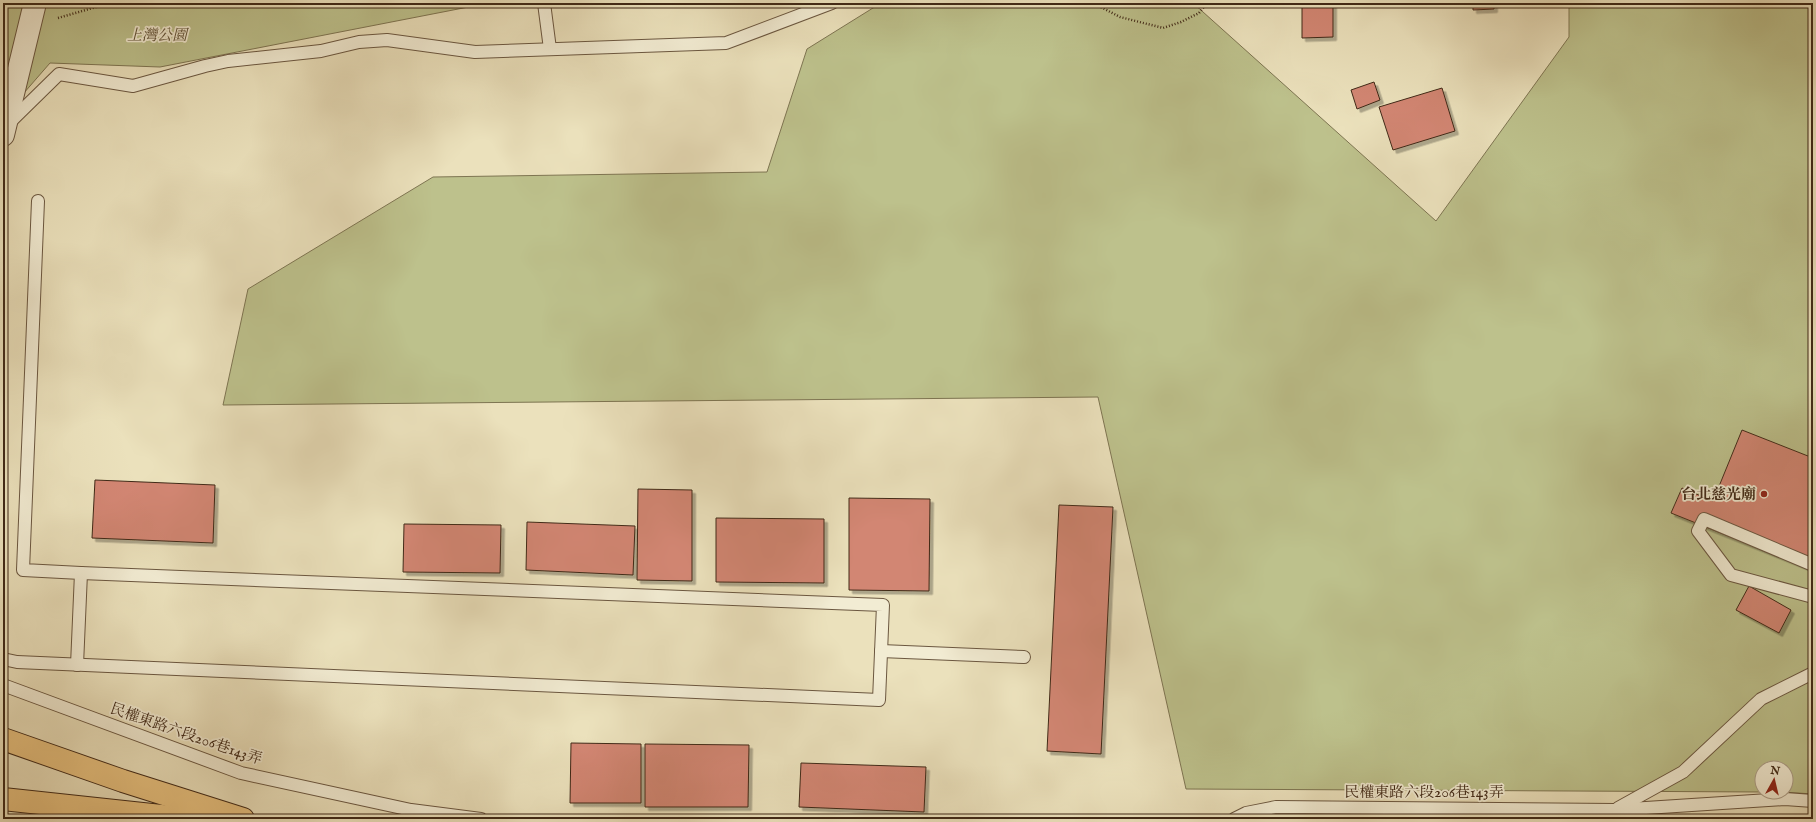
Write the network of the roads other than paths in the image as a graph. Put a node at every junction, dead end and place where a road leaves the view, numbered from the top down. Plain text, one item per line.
1 (35, 3) edge
2 (544, 3) edge
3 (832, 3) edge
4 (550, 49) junction
5 (3, 130) edge
6 (38, 201) dead end
7 (1813, 565) edge
8 (80, 573) junction
9 (1813, 597) edge
10 (881, 651) junction
11 (1024, 657) dead end
12 (3, 659) edge
13 (77, 665) junction
14 (1813, 673) edge
15 (3, 685) edge
16 (3, 739) edge
17 (3, 799) edge
18 (1813, 801) edge
19 (1615, 810) junction
20 (189, 819) edge
21 (243, 819) edge
22 (481, 819) edge
23 (1234, 819) edge

1 - 5 street
2 - 4 lane
3 - 4 lane
4 - 5 lane
6 - 8 lane
7 - 9 lane
8 - 10 lane
8 - 13 lane
10 - 11 lane
10 - 13 lane
12 - 13 lane
14 - 19 lane, 民權東路六段206巷143弄
15 - 22 lane, 民權東路六段206巷143弄
16 - 21 highway
17 - 20 highway
18 - 19 lane, 民權東路六段206巷143弄
19 - 23 lane, 民權東路六段206巷143弄

